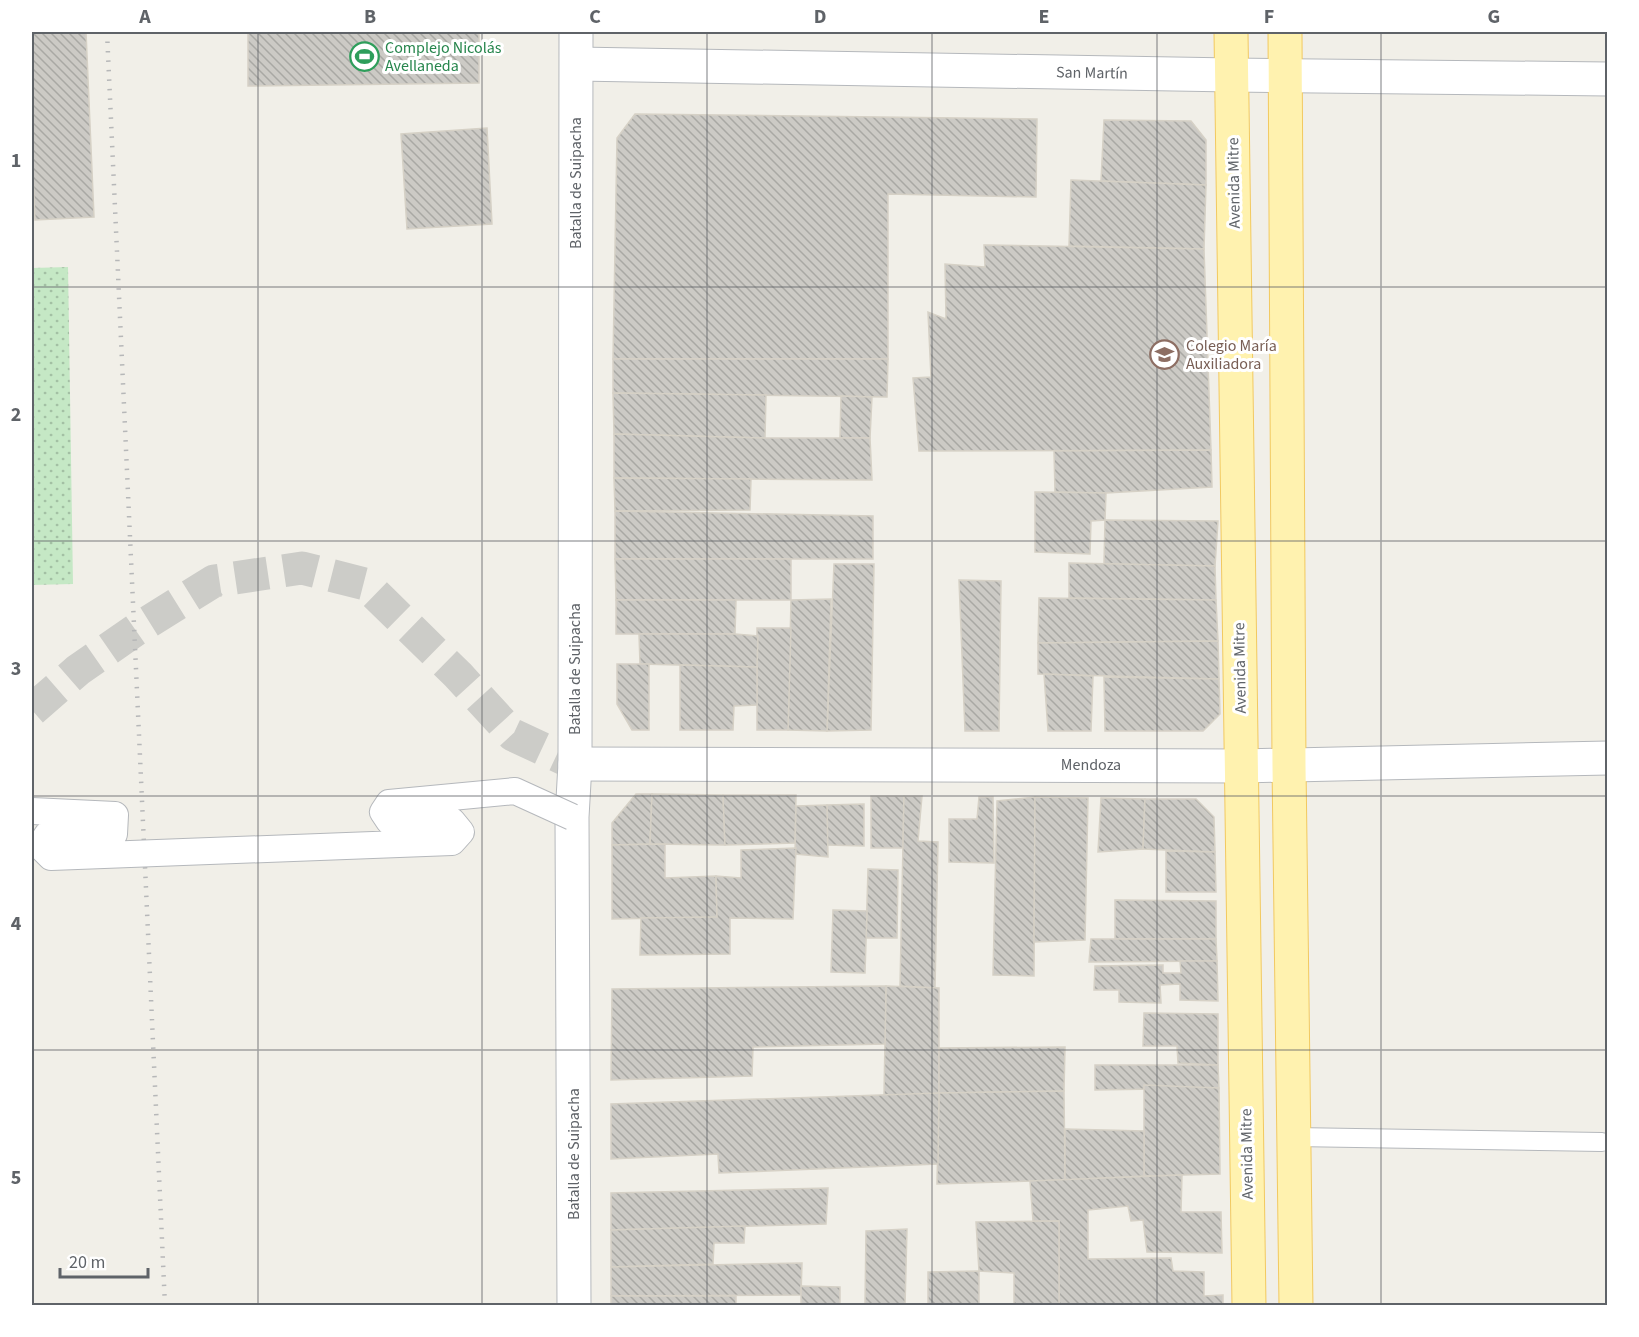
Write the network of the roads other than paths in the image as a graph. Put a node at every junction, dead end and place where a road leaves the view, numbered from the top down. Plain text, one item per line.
1 (576, 32) edge
2 (1231, 32) edge
3 (1286, 32) edge
4 (577, 64) junction
5 (1232, 75) junction
6 (1286, 76) junction
7 (1608, 80) edge
8 (1608, 758) edge
9 (575, 764) junction
10 (1242, 766) junction
11 (1289, 766) junction
12 (32, 811) edge
13 (572, 817) junction
14 (1294, 1137) junction
15 (1602, 1142) dead end
16 (574, 1305) edge
17 (1249, 1305) edge
18 (1296, 1305) edge

1 - 4 street, Batalla de Suipacha
2 - 5 main road, Avenida Mitre
3 - 6 main road
4 - 5 street, San Martín
4 - 9 street, Batalla de Suipacha
5 - 6 street, San Martín
5 - 10 main road, Avenida Mitre
6 - 7 street, San Martín
6 - 11 main road
8 - 11 street, Mendoza
9 - 10 street, Mendoza
9 - 13 street, Batalla de Suipacha
10 - 11 street, Mendoza
10 - 17 main road, Avenida Mitre
11 - 14 main road
12 - 13 street, bridge
13 - 16 street, Batalla de Suipacha
14 - 15 lane
14 - 18 main road

